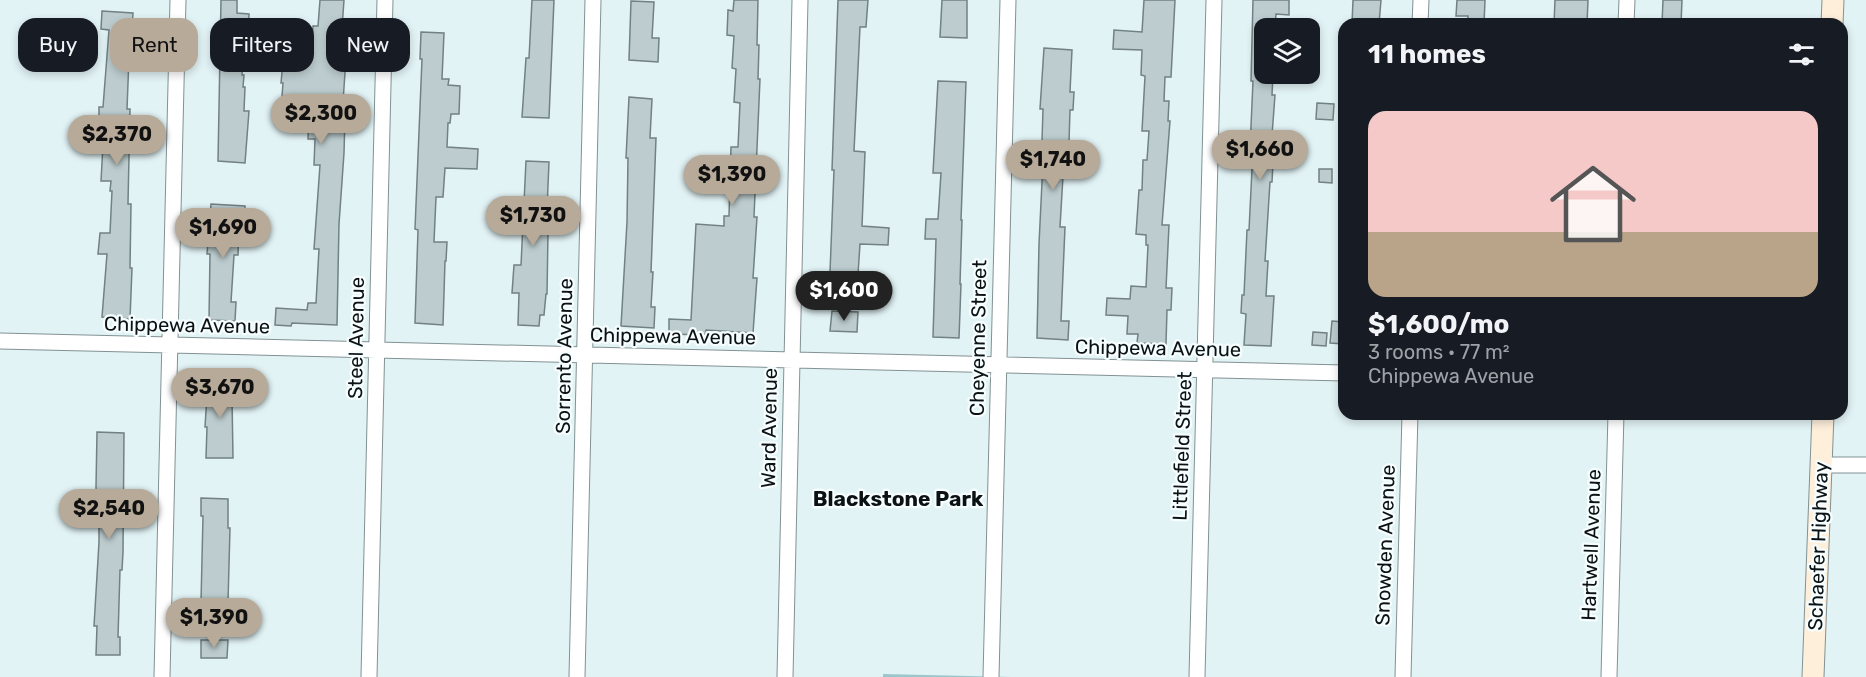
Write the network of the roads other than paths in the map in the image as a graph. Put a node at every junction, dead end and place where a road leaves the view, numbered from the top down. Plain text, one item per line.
1 (178, 0) edge
2 (385, 0) edge
3 (593, 0) edge
4 (800, 0) edge
5 (1008, 0) edge
6 (1214, 0) edge
7 (1420, 0) edge
8 (1627, 0) edge
9 (1833, 0) edge
10 (1420, 18) edge
11 (1626, 18) edge
12 (1832, 18) edge
13 (0, 342) edge
14 (170, 346) junction
15 (377, 350) junction
16 (585, 355) junction
17 (792, 360) junction
18 (999, 365) junction
19 (1205, 370) junction
20 (1338, 373) edge
21 (1410, 420) edge
22 (1616, 420) edge
23 (1822, 420) edge
24 (1821, 465) junction
25 (1866, 465) edge
26 (162, 677) edge
27 (369, 677) edge
28 (577, 677) edge
29 (785, 677) edge
30 (991, 677) edge
31 (1197, 677) edge
32 (1403, 677) edge
33 (1609, 677) edge
34 (1814, 677) edge

1 - 14 street
2 - 15 street, Steel Avenue
3 - 16 street, Sorrento Avenue
4 - 17 street, Ward Avenue
5 - 18 street, Cheyenne Street
6 - 19 street, Littlefield Street
7 - 10 street
8 - 11 street
9 - 12 street
13 - 14 street, Chippewa Avenue
14 - 15 street, Chippewa Avenue
14 - 26 street
15 - 16 street, Chippewa Avenue
15 - 27 street, Steel Avenue
16 - 17 street, Chippewa Avenue
16 - 28 street, Sorrento Avenue
17 - 18 street, Chippewa Avenue
17 - 29 street, Ward Avenue
18 - 19 street, Chippewa Avenue
18 - 30 street, Cheyenne Street
19 - 20 street, Chippewa Avenue
19 - 31 street, Littlefield Street
21 - 32 street, Snowden Avenue
22 - 33 street, Hartwell Avenue
23 - 24 street, Schaefer Highway
24 - 25 street
24 - 34 street, Schaefer Highway

